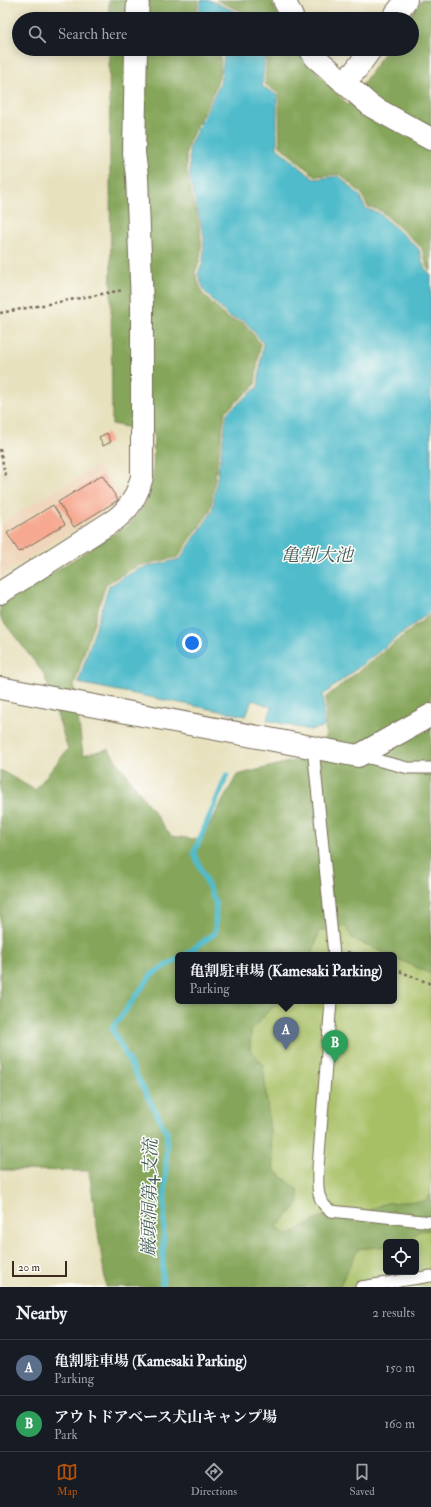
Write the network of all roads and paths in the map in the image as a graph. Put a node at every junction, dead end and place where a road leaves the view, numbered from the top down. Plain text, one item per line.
1 (138, 0) edge
2 (284, 0) edge
3 (406, 0) edge
4 (137, 12) edge
5 (290, 12) edge
6 (397, 12) edge
7 (136, 56) edge
8 (315, 56) edge
9 (365, 56) edge
10 (344, 82) junction
11 (431, 139) edge
12 (140, 283) junction
13 (0, 313) edge
14 (0, 450) edge
15 (6, 479) dead end
16 (0, 593) edge
17 (0, 688) edge
18 (431, 715) edge
19 (313, 748) junction
20 (358, 756) junction
21 (431, 768) edge
22 (334, 952) edge
23 (397, 970) edge
24 (431, 984) edge
25 (331, 1004) edge
26 (431, 1222) edge
27 (431, 1276) edge
28 (361, 1287) edge

1 - 4 street
2 - 5 street
3 - 6 street
7 - 12 street
8 - 10 street
9 - 10 street
10 - 11 street
12 - 13 path
12 - 16 street
14 - 15 path
17 - 19 street
18 - 20 street
19 - 20 street
19 - 22 lane
20 - 21 lane
23 - 24 path
25 - 26 lane
27 - 28 lane

